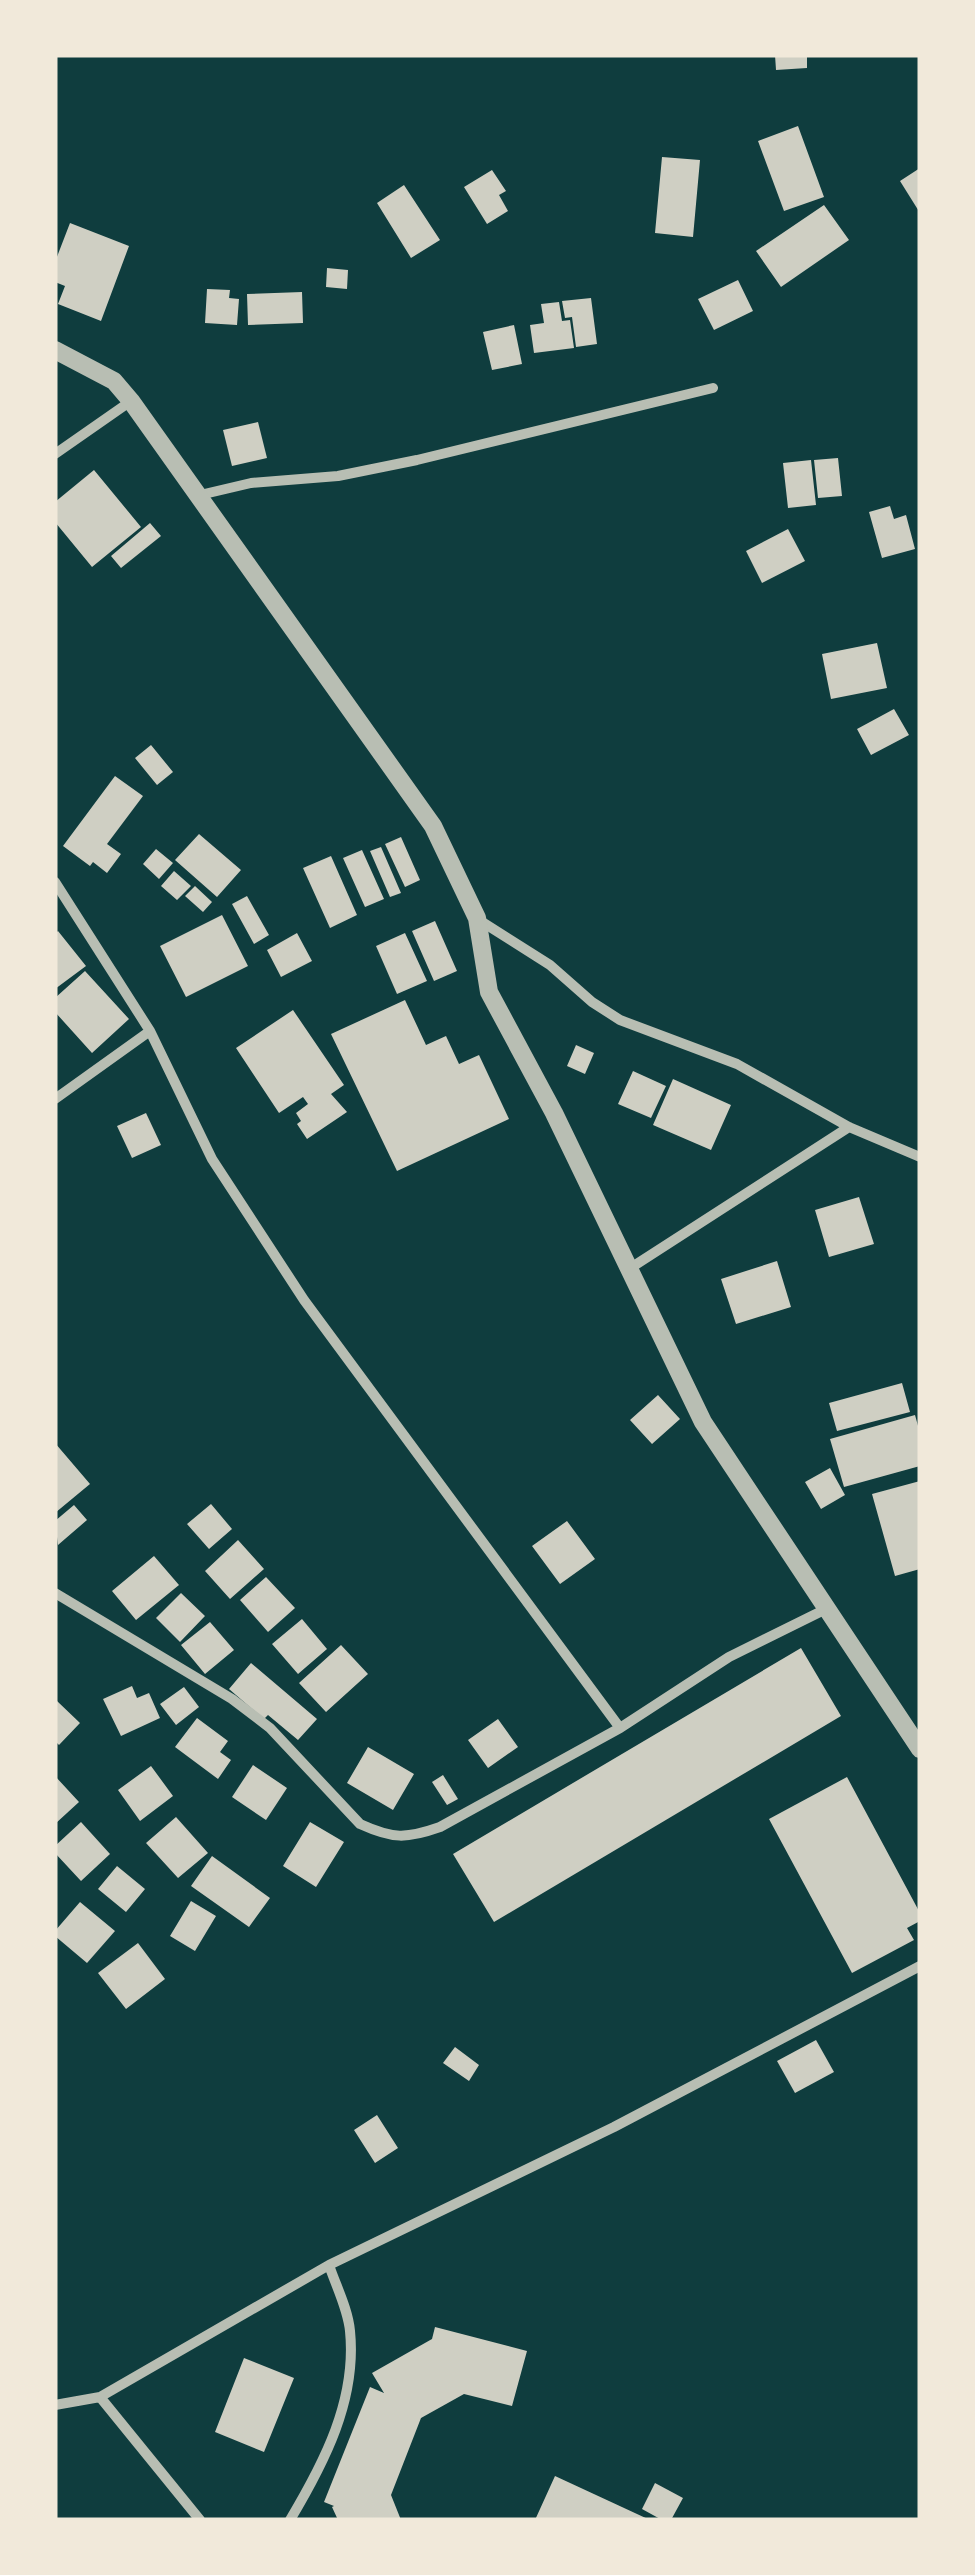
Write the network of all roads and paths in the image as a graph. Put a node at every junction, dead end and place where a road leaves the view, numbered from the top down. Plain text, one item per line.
1 (55, 350) edge
2 (713, 388) dead end
3 (131, 401) junction
4 (55, 454) edge
5 (200, 496) junction
6 (55, 882) edge
7 (477, 918) junction
8 (150, 1031) junction
9 (55, 1099) edge
10 (850, 1127) junction
11 (920, 1157) edge
12 (629, 1269) junction
13 (55, 1593) edge
14 (826, 1609) junction
15 (620, 1728) junction
16 (920, 1749) edge
17 (920, 1966) edge
18 (329, 2265) junction
19 (100, 2397) junction
20 (55, 2405) edge
21 (200, 2520) edge
22 (290, 2520) edge

1 - 3 street
2 - 5 street
3 - 4 street
3 - 5 street
5 - 7 street
6 - 8 street
7 - 10 street
7 - 12 street
8 - 9 street
8 - 15 street
10 - 11 street
10 - 12 street
12 - 14 street
13 - 15 street
14 - 15 street
14 - 16 street
17 - 18 street
18 - 19 street
18 - 22 street
19 - 20 street
19 - 21 street

